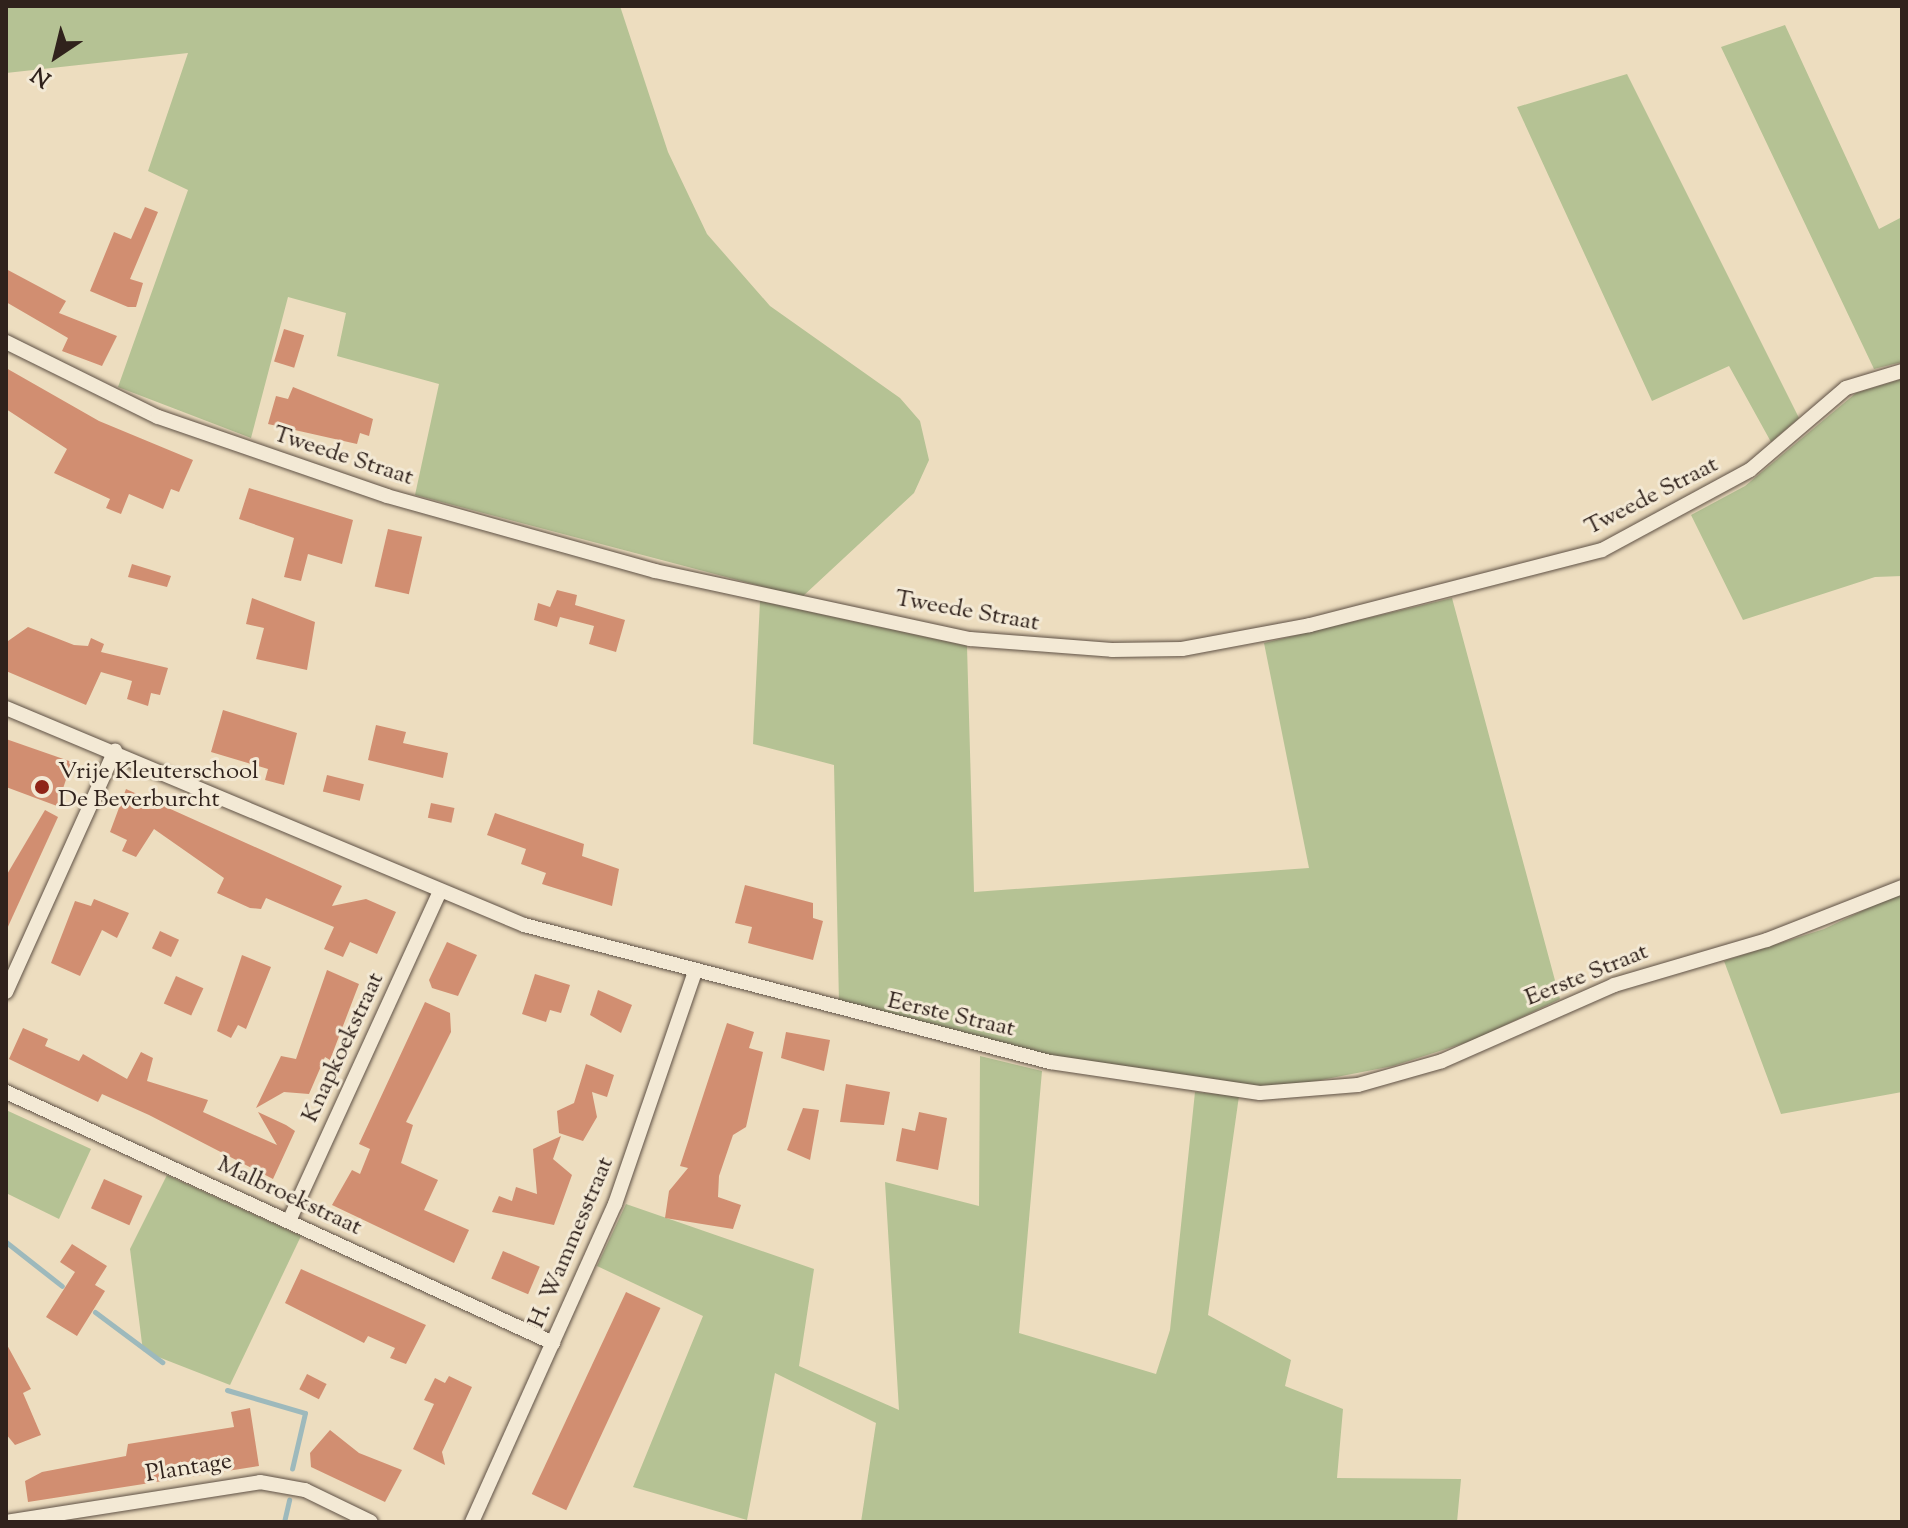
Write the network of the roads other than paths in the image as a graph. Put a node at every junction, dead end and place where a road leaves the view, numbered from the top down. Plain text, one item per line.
1 (6, 342) edge
2 (1902, 371) edge
3 (6, 708) edge
4 (115, 751) junction
5 (1902, 887) edge
6 (439, 894) junction
7 (694, 974) junction
8 (6, 992) edge
9 (6, 1092) edge
10 (289, 1221) junction
11 (553, 1343) junction
12 (6, 1522) edge
13 (371, 1522) edge
14 (472, 1522) edge

1 - 2 street, Tweede Straat
3 - 4 street, Eerste Straat
4 - 6 street, Eerste Straat
4 - 8 street
5 - 7 street, Eerste Straat
6 - 7 street, Eerste Straat
6 - 10 street, Knapkoekstraat
7 - 11 street, H. Wammesstraat
9 - 10 street, Malbroekstraat
10 - 11 street, Malbroekstraat
11 - 14 street, H. Wammesstraat
12 - 13 street, Plantage

